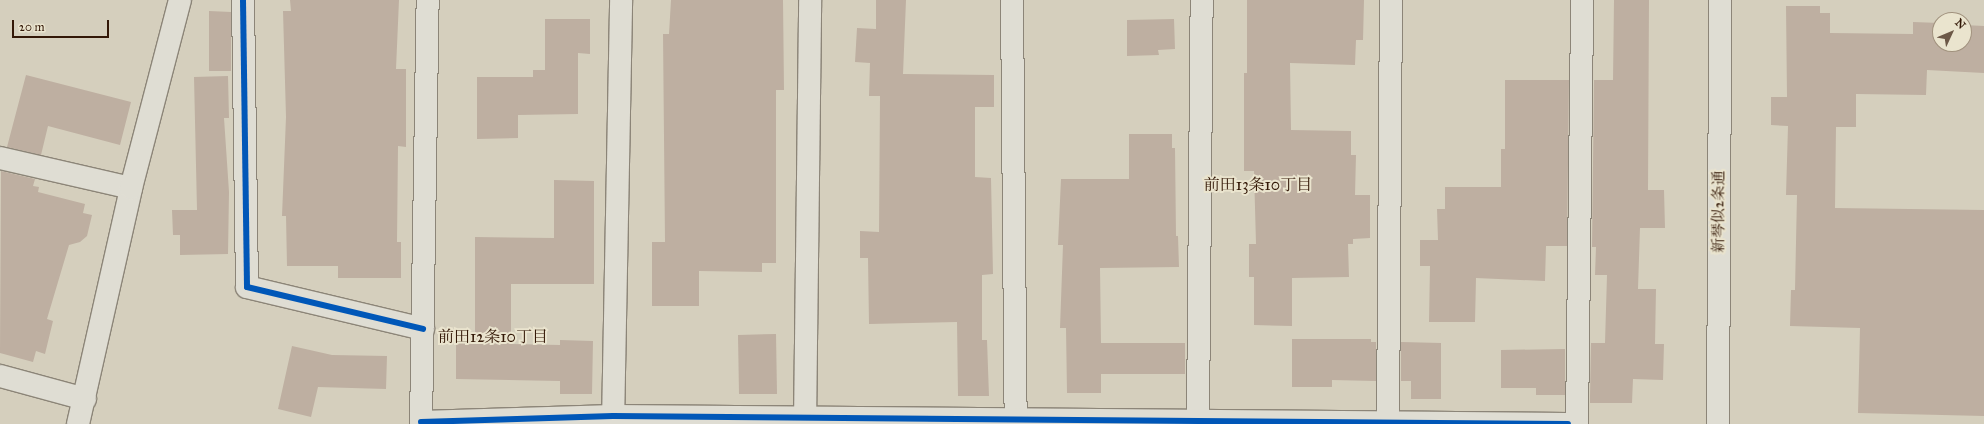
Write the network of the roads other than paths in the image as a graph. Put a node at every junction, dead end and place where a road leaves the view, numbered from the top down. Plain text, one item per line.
1 (180, 0) edge
2 (243, 0) edge
3 (428, 0) edge
4 (621, 0) edge
5 (810, 0) edge
6 (1012, 0) edge
7 (1202, 0) edge
8 (1390, 0) edge
9 (1582, 0) edge
10 (1720, 0) edge
11 (0, 158) edge
12 (131, 188) junction
13 (423, 329) junction
14 (0, 376) edge
15 (85, 399) junction
16 (613, 420) edge
17 (805, 420) edge
18 (1198, 420) junction
19 (1016, 421) edge
20 (421, 423) edge
21 (1388, 423) junction
22 (78, 424) edge
23 (1473, 424) edge
24 (1568, 424) edge
25 (1577, 424) edge
26 (1718, 424) edge

1 - 12 street
2 - 13 street
3 - 13 street
4 - 16 street
5 - 17 street
6 - 19 street
7 - 18 street
8 - 21 street
9 - 25 street
10 - 26 street, 新琴似2条通
11 - 12 street
12 - 15 street
13 - 20 street
14 - 15 street
15 - 22 street
16 - 17 street
16 - 20 street
17 - 19 street
18 - 19 street
18 - 21 street
21 - 23 street
23 - 24 street

